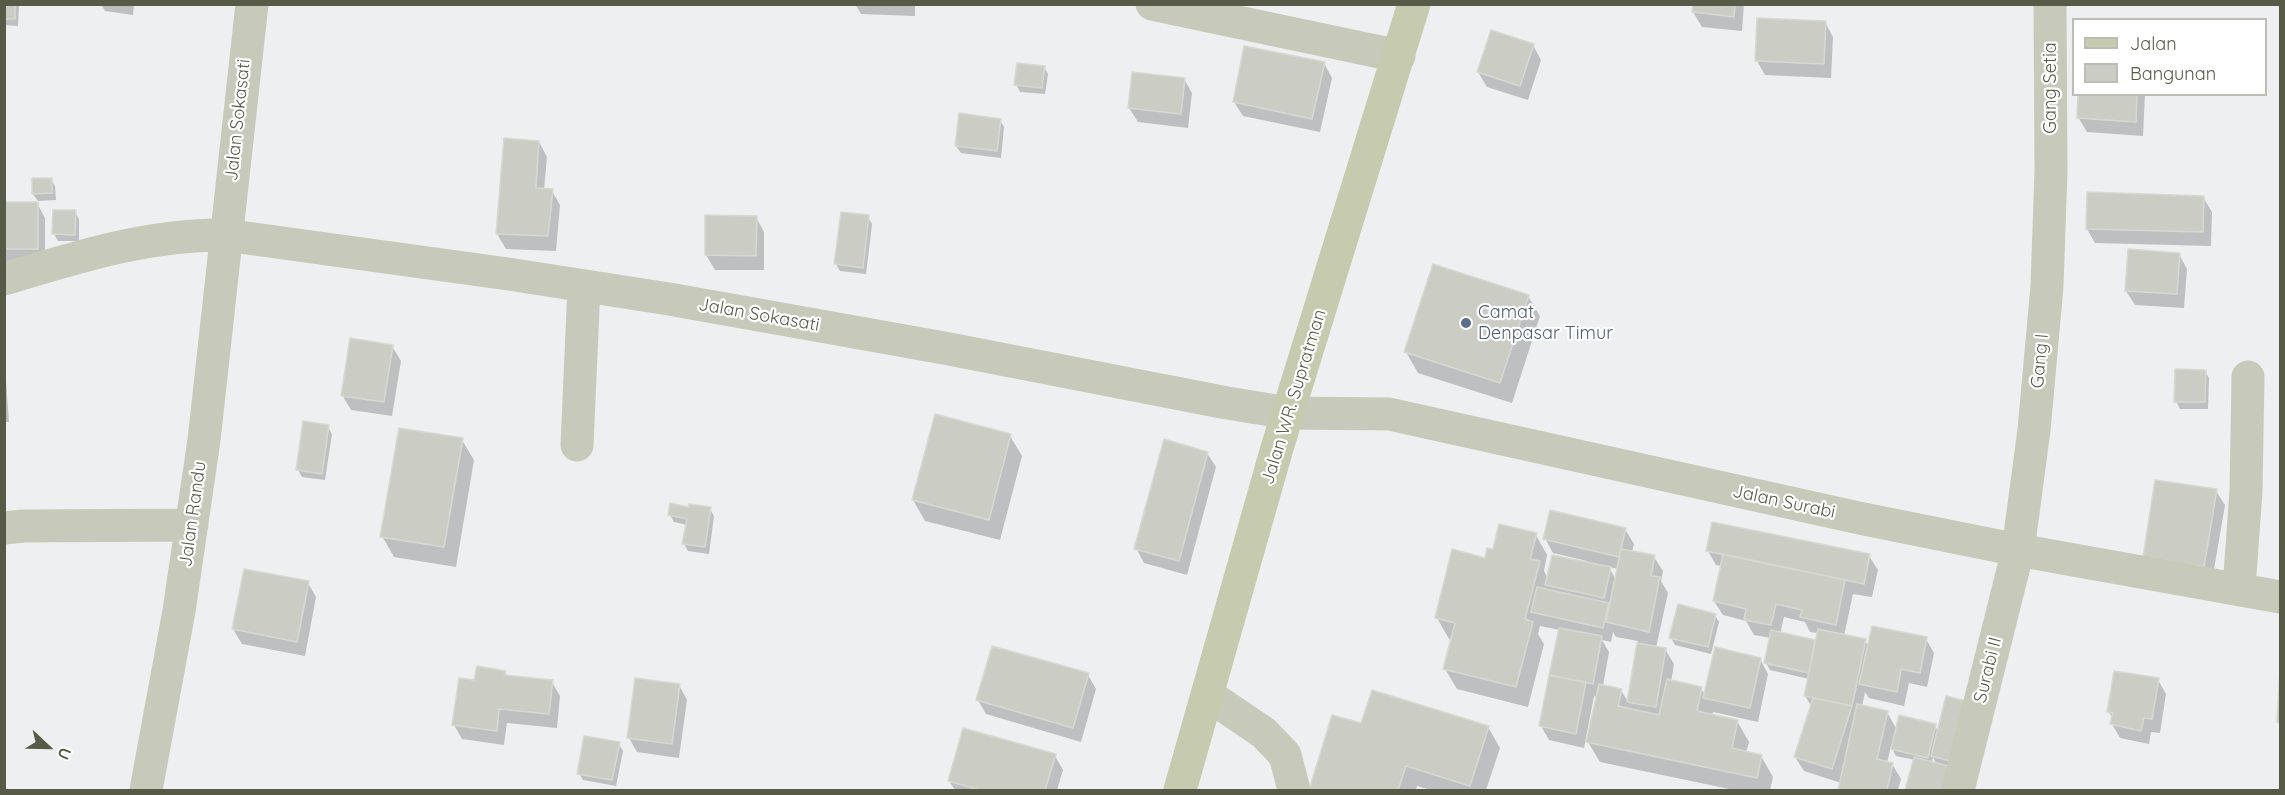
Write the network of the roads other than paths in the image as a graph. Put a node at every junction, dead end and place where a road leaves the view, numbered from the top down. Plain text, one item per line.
1 (252, 4) edge
2 (1152, 4) edge
3 (1414, 4) edge
4 (2050, 4) edge
5 (1399, 56) junction
6 (2051, 171) joint
7 (225, 235) junction
8 (4, 279) edge
9 (584, 286) junction
10 (2248, 377) dead end
11 (1289, 413) junction
12 (577, 445) dead end
13 (192, 525) junction
14 (4, 528) edge
15 (2018, 550) junction
16 (2239, 589) junction
17 (2280, 597) edge
18 (1208, 695) junction
19 (146, 790) edge
20 (1180, 790) edge
21 (1294, 790) edge
22 (1958, 790) edge

1 - 7 street, Jalan Sokasati
2 - 5 street
3 - 5 main road, Jalan WR. Supratman
4 - 6 street, Gang Setia
5 - 11 main road, Jalan WR. Supratman
6 - 15 street, Gang I
7 - 8 street, Jalan Sokasati
7 - 9 street, Jalan Sokasati
7 - 13 street, Jalan Randu
9 - 11 street, Jalan Sokasati
9 - 12 street
10 - 16 street
11 - 15 street, Jalan Surabi
11 - 18 main road, Jalan WR. Supratman
13 - 14 street
13 - 19 street, Jalan Randu
15 - 16 street, Jalan Surabi
15 - 22 street, Surabi II
16 - 17 street, Jalan Surabi
18 - 20 main road, Jalan WR. Supratman
18 - 21 street

